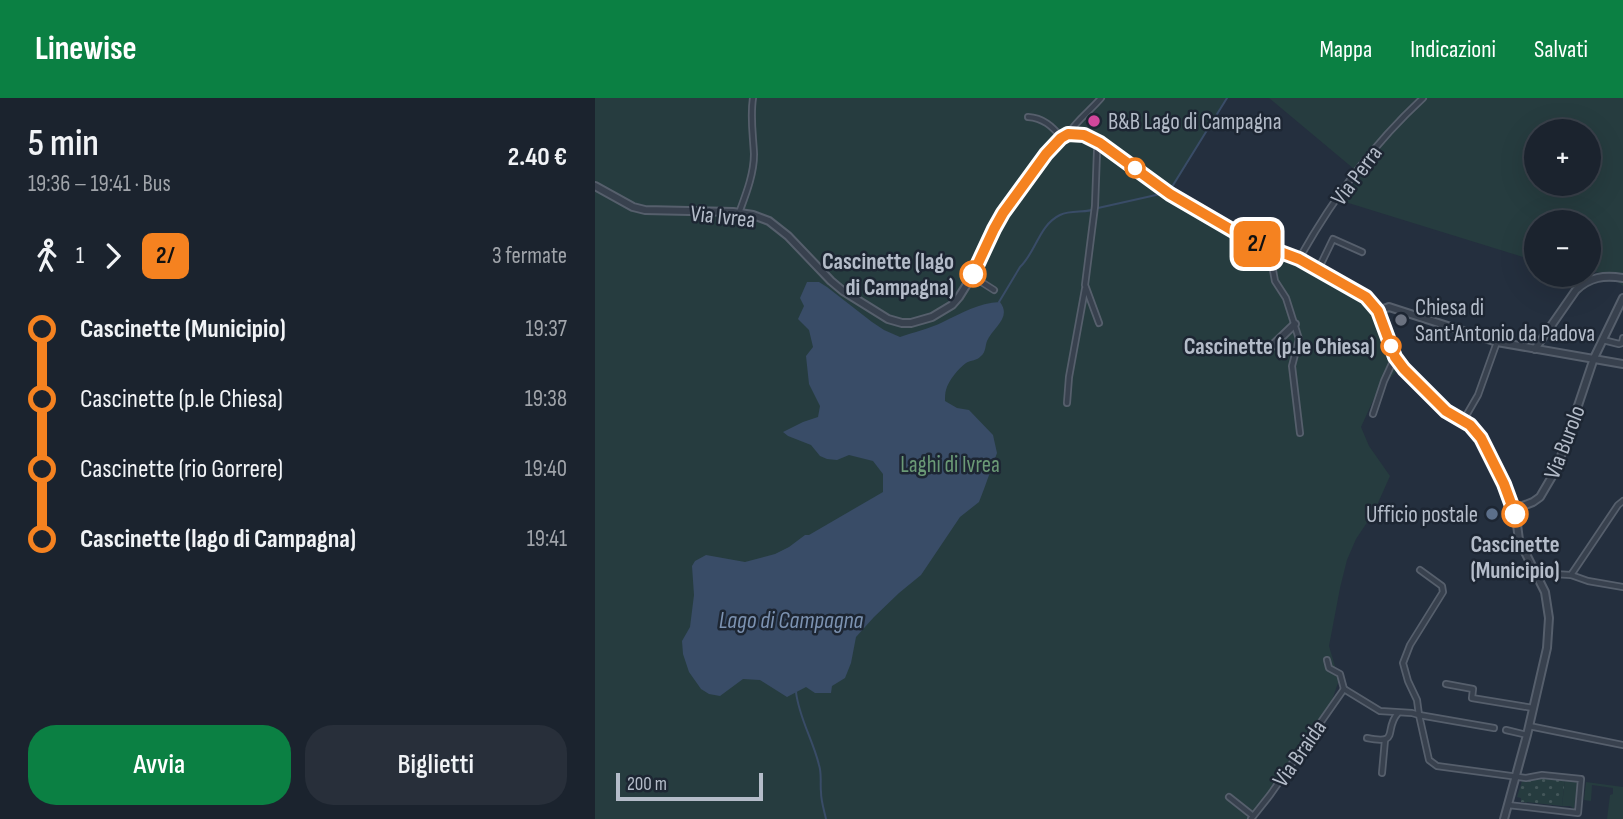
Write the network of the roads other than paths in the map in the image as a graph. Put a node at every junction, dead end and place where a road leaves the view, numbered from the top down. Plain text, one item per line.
1 (753, 98) edge
2 (1101, 98) edge
3 (1423, 98) edge
4 (1028, 117) dead end
5 (1065, 136) junction
6 (1100, 143) junction
7 (595, 186) edge
8 (739, 213) junction
9 (1269, 249) junction
10 (1362, 252) dead end
11 (1299, 259) junction
12 (1318, 270) junction
13 (972, 276) junction
14 (1623, 278) edge
15 (1085, 285) junction
16 (994, 290) dead end
17 (1623, 298) edge
18 (1378, 311) junction
19 (1099, 323) dead end
20 (1295, 324) junction
21 (1623, 338) edge
22 (1603, 340) junction
23 (1497, 342) junction
24 (1271, 347) dead end
25 (1535, 349) junction
26 (1395, 357) junction
27 (1594, 359) junction
28 (1623, 364) edge
29 (1067, 404) dead end
30 (1373, 414) dead end
31 (1463, 421) junction
32 (1300, 433) dead end
33 (1623, 501) edge
34 (1515, 509) junction
35 (1420, 570) dead end
36 (1536, 573) junction
37 (1571, 576) junction
38 (1623, 587) edge
39 (1327, 660) dead end
40 (1446, 684) dead end
41 (1344, 689) junction
42 (1533, 708) junction
43 (1398, 712) junction
44 (1419, 715) junction
45 (1529, 726) junction
46 (1494, 728) dead end
47 (1506, 730) dead end
48 (1527, 734) junction
49 (1367, 738) dead end
50 (1385, 740) junction
51 (1623, 745) edge
52 (1382, 773) dead end
53 (1516, 777) junction
54 (1229, 797) dead end
55 (1507, 805) junction
56 (1252, 818) edge
57 (1504, 819) edge

1 - 8 street
2 - 5 street
3 - 11 street, Via Perra
4 - 5 street
5 - 6 street
5 - 13 street, Via Ivrea
6 - 9 street
6 - 15 street
7 - 8 street, Via Ivrea
8 - 13 street, Via Ivrea
9 - 11 street
9 - 20 street
10 - 12 street
11 - 12 street
12 - 18 street
13 - 16 street
14 - 25 street
15 - 19 street
15 - 29 street
17 - 22 street, Via Burolo
18 - 23 street
18 - 26 street
20 - 24 street
20 - 32 street
21 - 22 street
22 - 27 street, Via Burolo
23 - 25 street
23 - 31 street
25 - 27 street
26 - 30 street
26 - 31 street
27 - 28 street
27 - 34 street, Via Burolo
31 - 34 street
33 - 37 street
34 - 36 street
35 - 44 street
36 - 37 street
36 - 42 street
37 - 38 street
39 - 41 street
40 - 42 street
41 - 43 street
41 - 56 street, Via Braida
42 - 45 street
43 - 44 street
43 - 50 street
44 - 46 street
44 - 53 street
45 - 48 street
45 - 51 street
47 - 48 street
48 - 53 street
49 - 50 street
50 - 52 street
53 - 55 street
53 - 55 street
54 - 56 street
55 - 57 street

